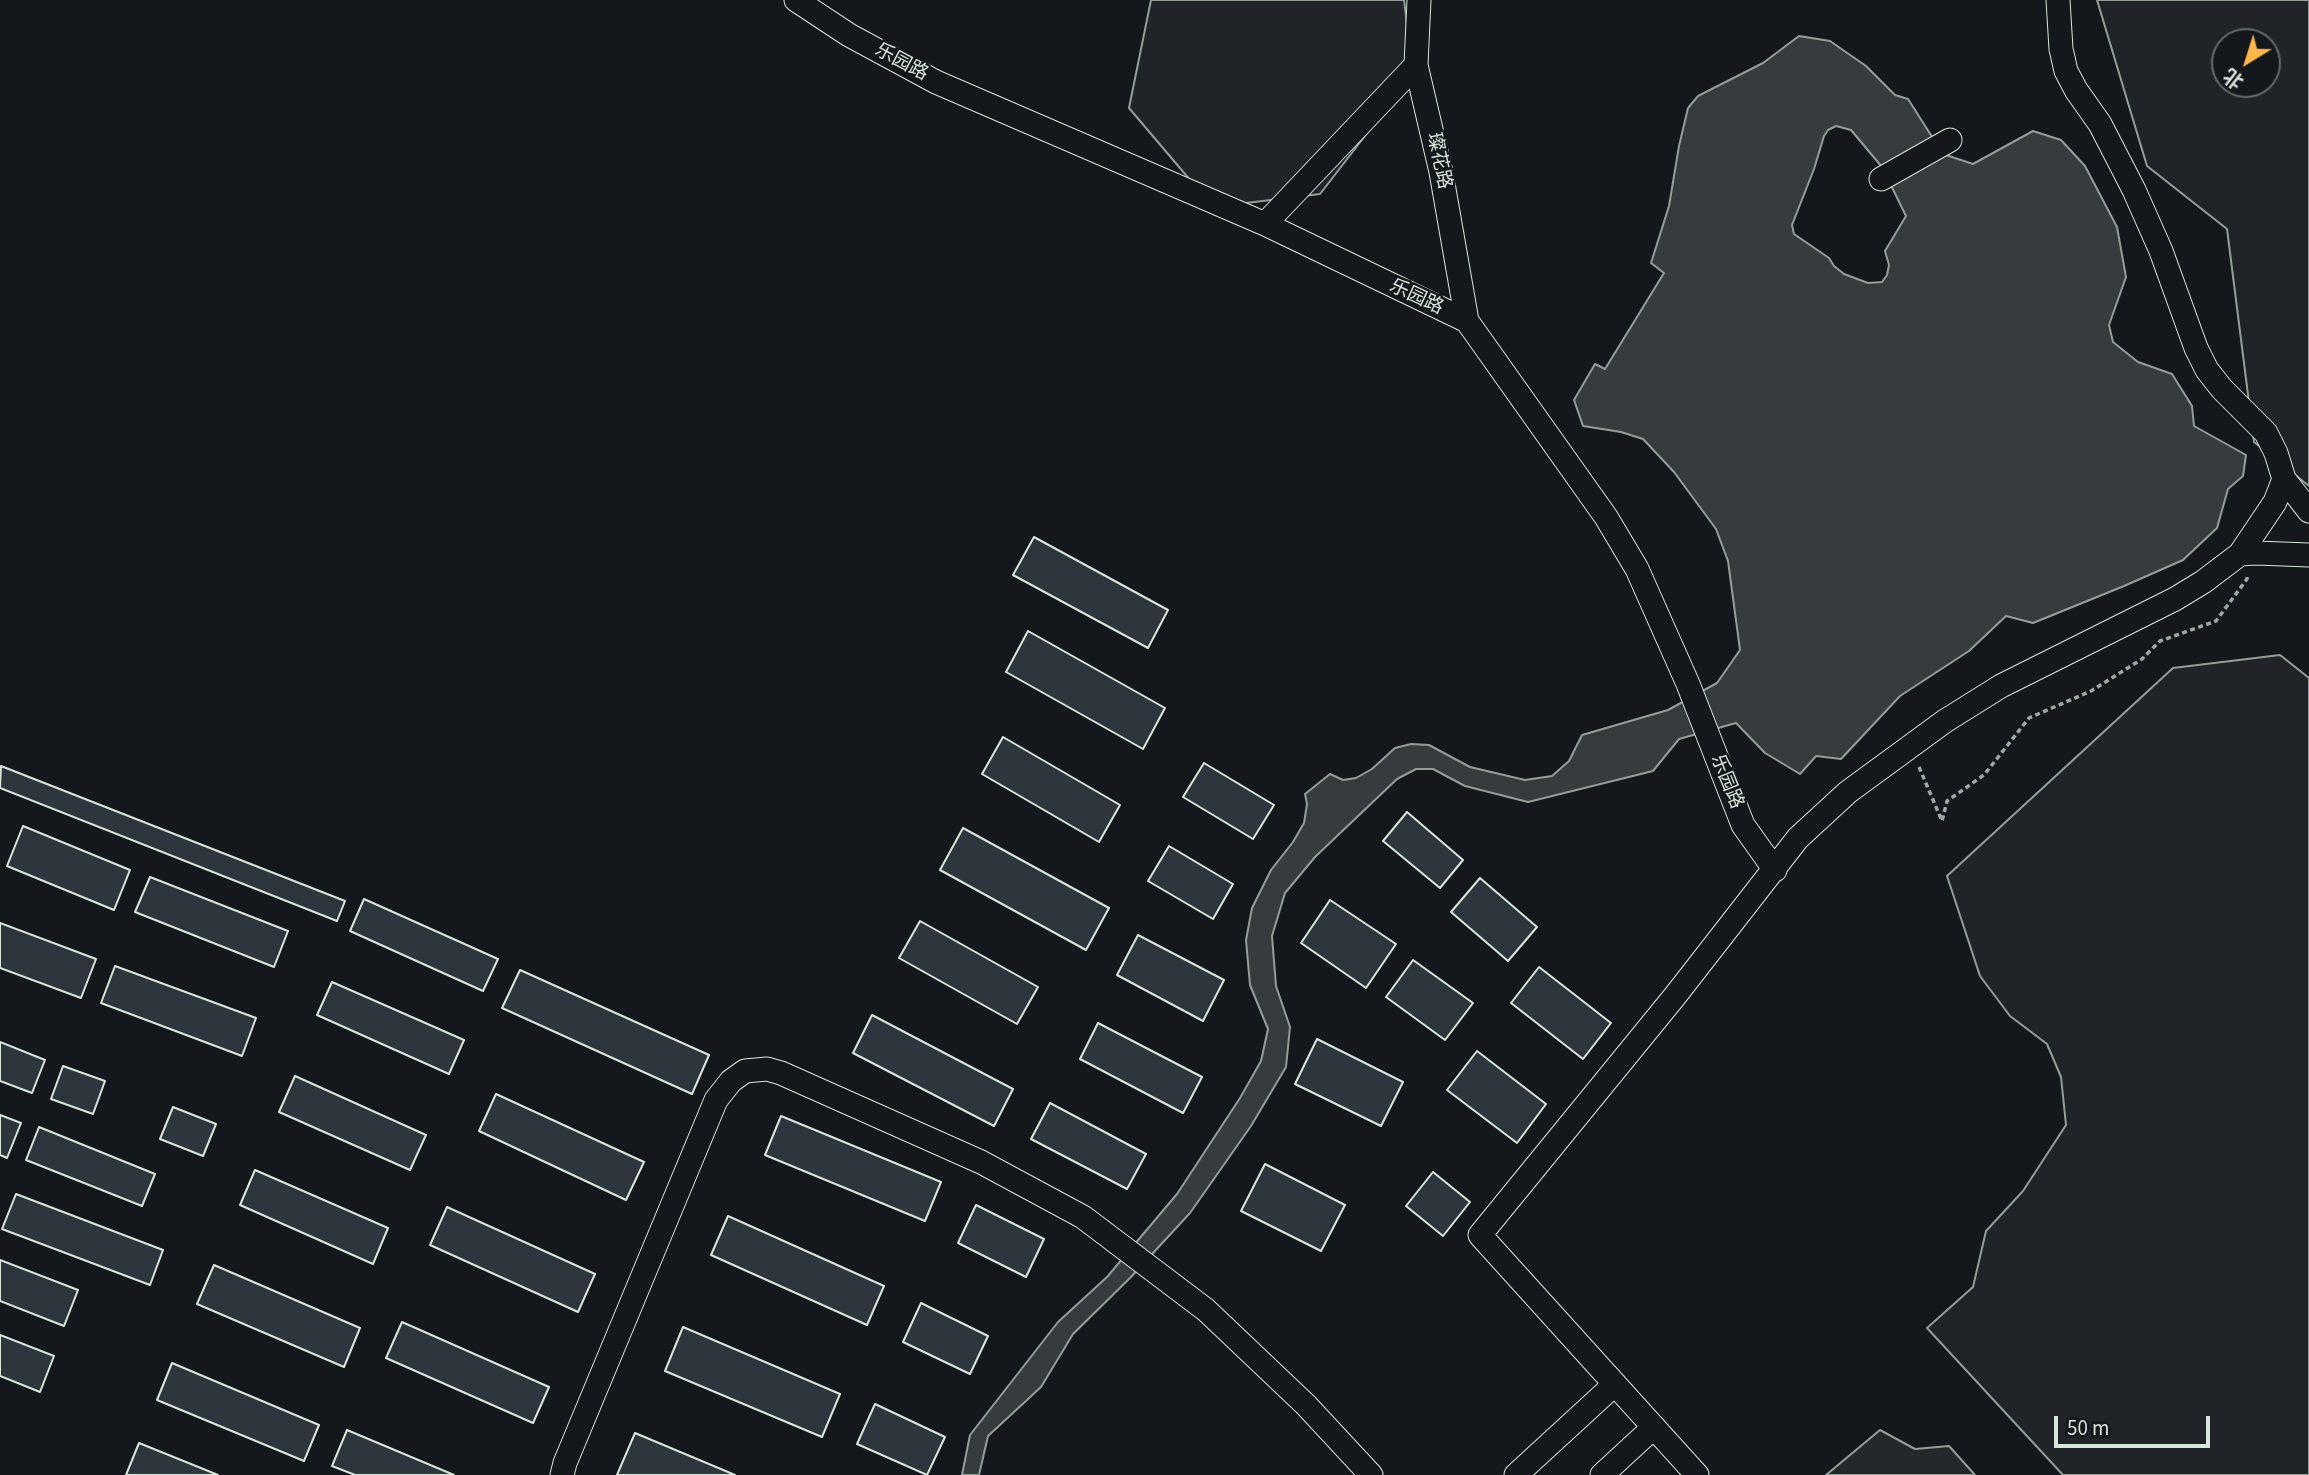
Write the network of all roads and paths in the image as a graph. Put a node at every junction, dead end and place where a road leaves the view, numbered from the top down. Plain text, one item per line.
1 (796, 0) edge
2 (1419, 0) edge
3 (2058, 0) edge
4 (1416, 65) junction
5 (1950, 140) dead end
6 (1881, 179) dead end
7 (1265, 224) junction
8 (1467, 321) junction
9 (2284, 480) junction
10 (2309, 511) edge
11 (2240, 554) junction
12 (2309, 555) edge
13 (1910, 746) junction
14 (1775, 870) junction
15 (1615, 1384) junction
16 (1654, 1427) junction
17 (562, 1475) edge
18 (1371, 1475) edge
19 (1516, 1475) edge
20 (1602, 1475) edge
21 (1697, 1475) edge

1 - 7 street, 乐园路
2 - 4 street, 璨花路
3 - 9 street
4 - 7 street
4 - 8 street, 璨花路
5 - 6 street
7 - 8 street, 乐园路
8 - 14 street, 乐园路
9 - 10 street
9 - 11 street
11 - 12 street
11 - 13 street
11 - 13 path
13 - 14 street
14 - 15 street
15 - 16 street
15 - 19 street
16 - 20 street
16 - 21 street
17 - 18 street

